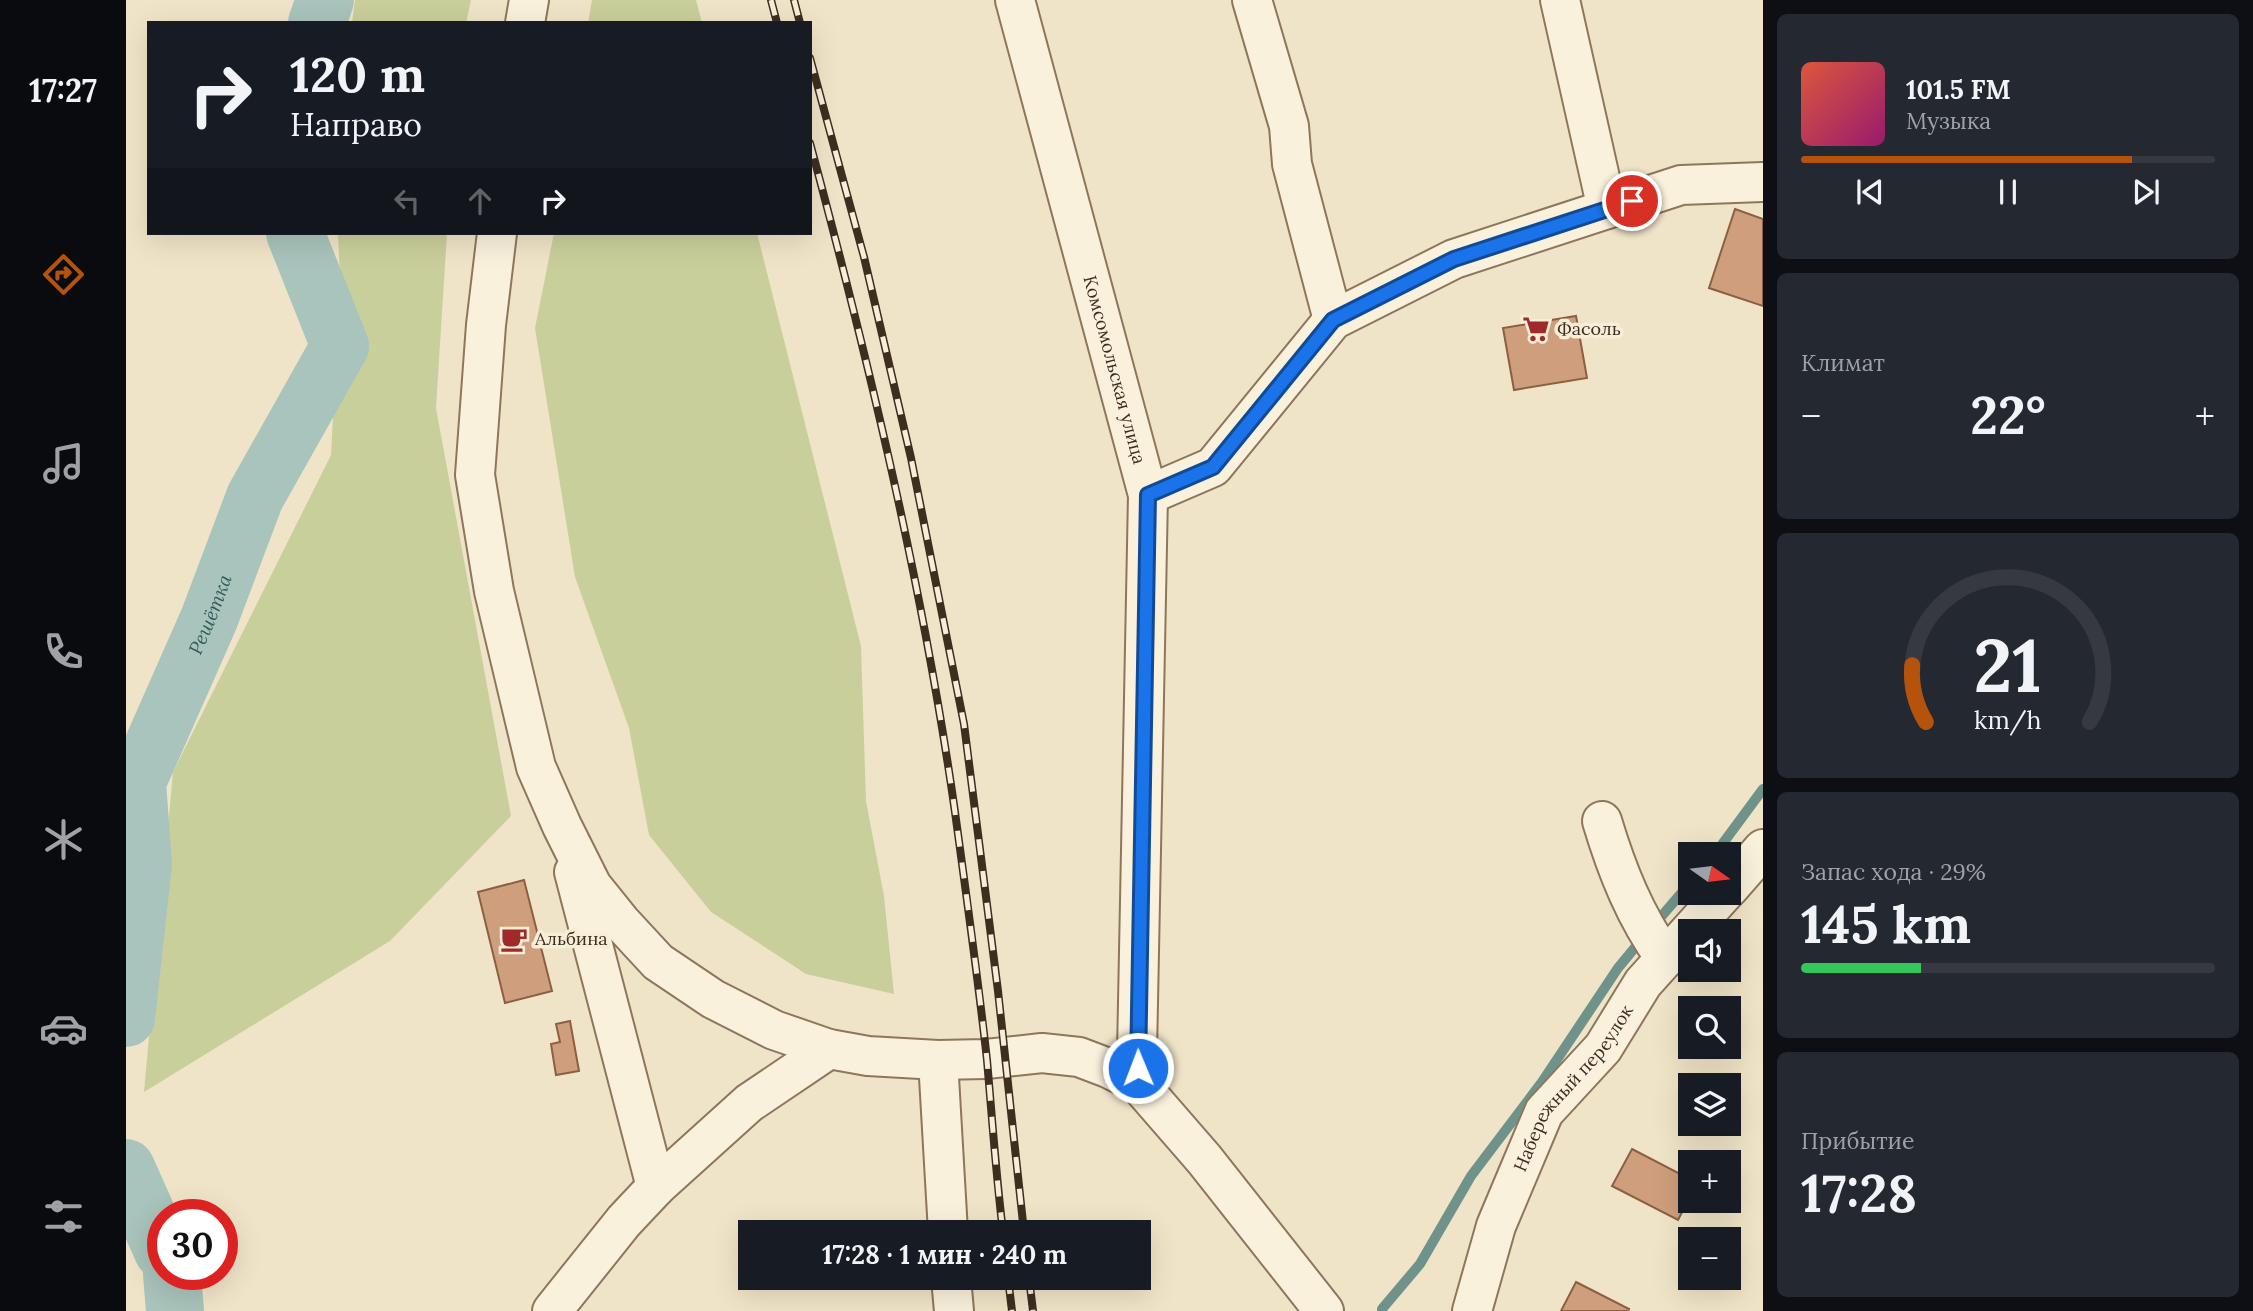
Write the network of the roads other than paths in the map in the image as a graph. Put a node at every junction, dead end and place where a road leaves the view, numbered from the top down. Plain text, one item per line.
1 (529, 0) edge
2 (1015, 0) edge
3 (1252, 0) edge
4 (1560, 0) edge
5 (525, 21) edge
6 (1763, 182) edge
7 (1607, 209) junction
8 (497, 235) edge
9 (1333, 320) junction
10 (1148, 495) junction
11 (1602, 821) dead end
12 (562, 826) junction
13 (1763, 849) edge
14 (1741, 874) edge
15 (1706, 905) edge
16 (1653, 940) junction
17 (830, 1049) junction
18 (938, 1060) junction
19 (1138, 1083) junction
20 (656, 1186) junction
21 (947, 1220) edge
22 (952, 1290) edge
23 (552, 1311) edge
24 (954, 1311) edge
25 (1324, 1311) edge
26 (1472, 1311) edge

1 - 5 street
2 - 10 street, Комсомольская улица
3 - 9 street
4 - 7 street
6 - 7 street
7 - 9 street
8 - 12 street
9 - 10 street
10 - 19 street, Комсомольская улица
11 - 16 street
12 - 17 street
12 - 20 street
13 - 14 street
15 - 16 street, Набережный переулок
16 - 26 street, Набережный переулок
17 - 18 street
17 - 20 street
18 - 19 street
18 - 21 street
19 - 25 street
20 - 23 street
22 - 24 street

